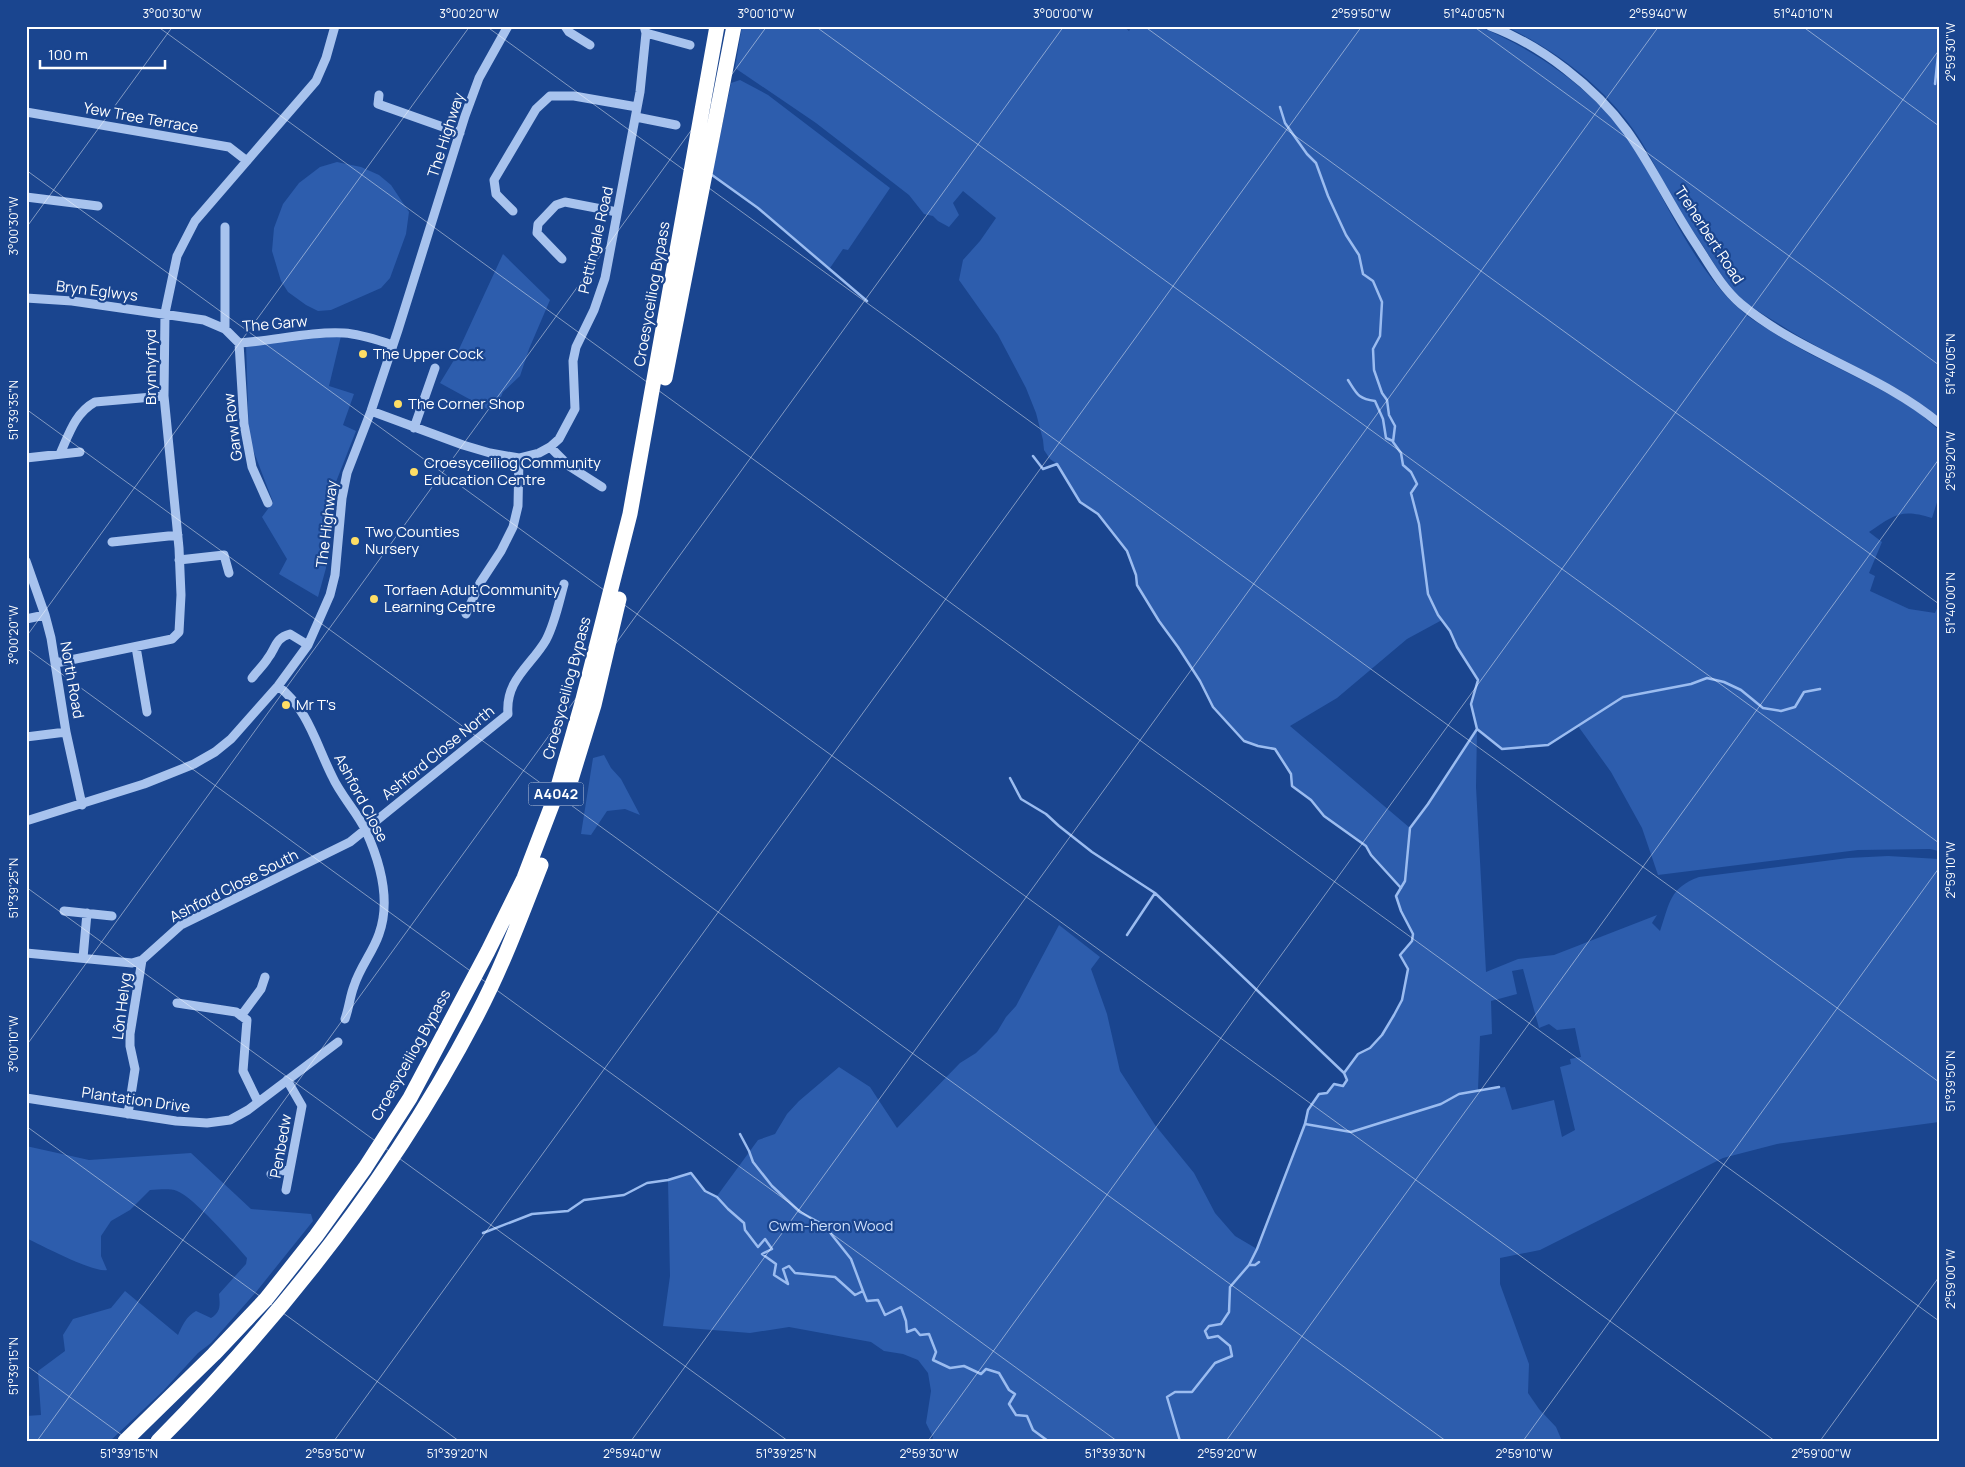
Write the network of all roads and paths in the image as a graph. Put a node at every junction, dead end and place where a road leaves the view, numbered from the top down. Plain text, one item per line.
1 (335, 26) edge
2 (508, 26) edge
3 (564, 26) edge
4 (718, 26) edge
5 (734, 26) edge
6 (1490, 26) edge
7 (645, 29) edge
8 (590, 45) dead end
9 (690, 45) dead end
10 (379, 95) dead end
11 (637, 107) junction
12 (26, 112) edge
13 (636, 117) junction
14 (676, 125) dead end
15 (460, 133) junction
16 (247, 161) junction
17 (26, 197) edge
18 (518, 200) dead end
19 (98, 206) dead end
20 (617, 212) junction
21 (225, 227) dead end
22 (562, 244) dead end
23 (554, 251) junction
24 (562, 259) dead end
25 (26, 298) edge
26 (165, 313) junction
27 (224, 329) junction
28 (239, 343) junction
29 (393, 345) junction
30 (435, 368) dead end
31 (164, 396) junction
32 (371, 411) junction
33 (1939, 423) edge
34 (414, 428) junction
35 (550, 447) junction
36 (80, 452) dead end
37 (60, 454) junction
38 (26, 458) edge
39 (519, 458) junction
40 (602, 488) dead end
41 (268, 504) dead end
42 (178, 535) junction
43 (112, 542) dead end
44 (179, 560) junction
45 (26, 562) edge
46 (229, 573) dead end
47 (564, 584) dead end
48 (466, 614) dead end
49 (45, 616) junction
50 (26, 619) edge
51 (308, 645) junction
52 (136, 647) junction
53 (56, 663) junction
54 (252, 678) dead end
55 (278, 686) junction
56 (147, 712) dead end
57 (66, 732) junction
58 (26, 737) edge
59 (82, 805) junction
60 (26, 821) edge
61 (365, 829) junction
62 (64, 911) dead end
63 (88, 913) junction
64 (112, 916) dead end
65 (26, 953) edge
66 (83, 958) junction
67 (142, 960) junction
68 (265, 977) dead end
69 (177, 1003) dead end
70 (241, 1016) junction
71 (345, 1019) dead end
72 (338, 1042) dead end
73 (287, 1080) junction
74 (26, 1098) edge
75 (258, 1102) junction
76 (128, 1114) junction
77 (290, 1169) junction
78 (271, 1174) dead end
79 (286, 1190) dead end
80 (126, 1441) edge
81 (158, 1441) edge

1 - 16 street, Brynhyfryd
2 - 15 street, The Highway
3 - 8 street
4 - 80 highway, Croesyceiliog Bypass / A4042
5 - 81 highway, Croesyceiliog Bypass / A4042
6 - 33 street, Treherbert Road
7 - 9 street, Pettingale Road
7 - 11 street, Pettingale Road
10 - 15 street
11 - 13 street, Pettingale Road
11 - 18 street
12 - 16 street, Yew Tree Terrace
13 - 14 street
13 - 20 street, Pettingale Road
15 - 29 street, The Highway
16 - 26 street, Brynhyfryd
17 - 19 street
20 - 23 street
20 - 35 street, Pettingale Road
21 - 27 street
22 - 23 street
23 - 24 street
25 - 26 street, Bryn Eglwys
26 - 27 street, The Garw
26 - 31 street, Brynhyfryd
27 - 28 street, The Garw
28 - 29 street, The Garw
28 - 41 street, Garw Row
29 - 32 street, The Highway
30 - 34 street
31 - 37 street
31 - 42 street, Brynhyfryd
32 - 34 street, Pettingale Road
32 - 51 street, The Highway
34 - 39 street, Pettingale Road
35 - 39 street, Pettingale Road
35 - 40 street
36 - 37 street
37 - 38 street
39 - 48 street
42 - 43 street
42 - 44 street, Brynhyfryd
44 - 46 street
44 - 52 street, Brynhyfryd
45 - 49 street, North Road
47 - 61 street, Ashford Close North
49 - 50 street
49 - 53 street, North Road
51 - 54 street
51 - 55 street, The Highway
52 - 53 street, Brynhyfryd
52 - 56 street
53 - 57 street, North Road
55 - 59 street, The Highway
55 - 61 street, Ashford Close
57 - 58 street
57 - 59 street, North Road
59 - 60 street, The Highway
61 - 67 street, Ashford Close South
61 - 71 street, Ashford Close
62 - 63 street
63 - 64 street
63 - 66 street
65 - 66 street
66 - 67 street
67 - 76 street, Lôn Helyg
68 - 70 street
69 - 70 street
70 - 75 street
72 - 73 street, Plantation Drive
73 - 75 street, Plantation Drive
73 - 77 street, Penbedw
74 - 76 street, Plantation Drive
75 - 76 street, Plantation Drive
77 - 78 street
77 - 79 street, Penbedw

